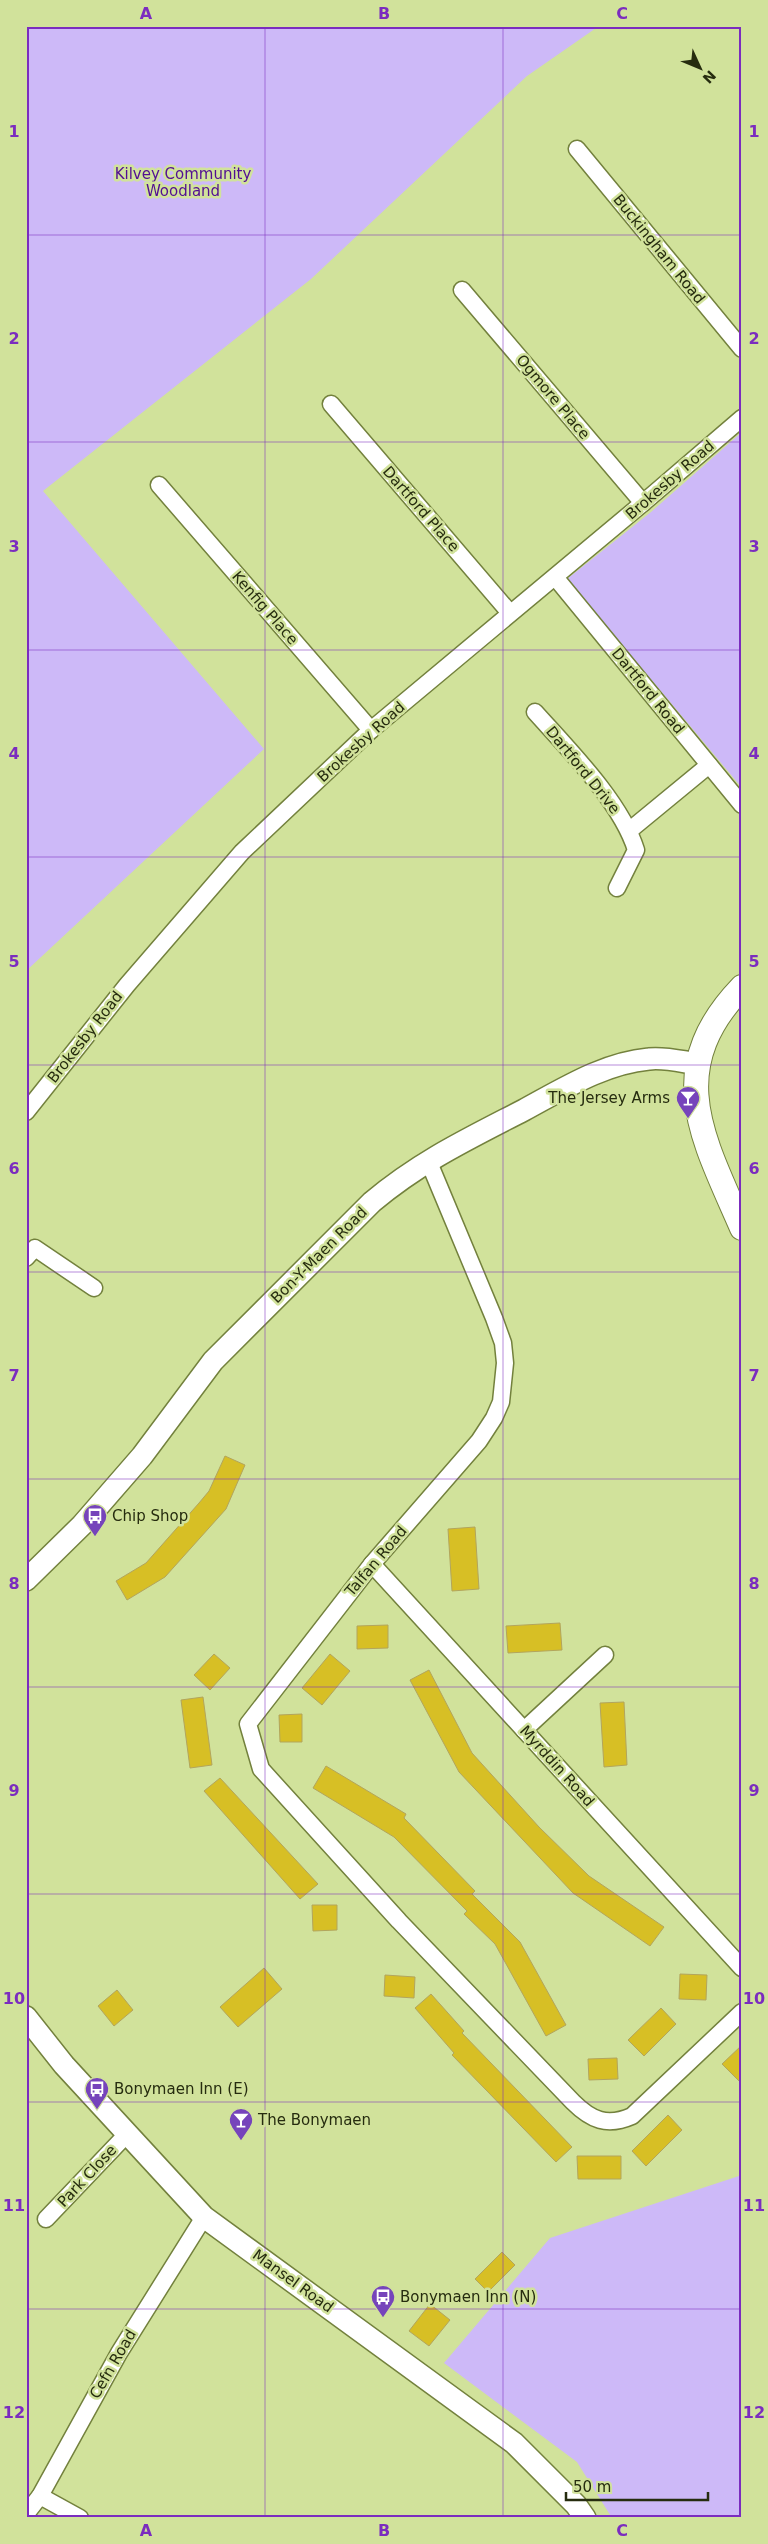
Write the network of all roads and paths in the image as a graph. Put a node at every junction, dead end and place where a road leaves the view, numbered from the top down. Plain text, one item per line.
1 (577, 149) dead end
2 (462, 290) dead end
3 (742, 350) edge
4 (331, 404) dead end
5 (742, 418) edge
6 (159, 485) dead end
7 (643, 504) junction
8 (555, 577) junction
9 (510, 613) junction
10 (535, 712) dead end
11 (371, 730) junction
12 (709, 765) junction
13 (742, 804) edge
14 (630, 830) junction
15 (617, 888) dead end
16 (742, 987) edge
17 (698, 1064) junction
18 (26, 1112) edge
19 (428, 1160) junction
20 (742, 1228) edge
21 (26, 1258) edge
22 (94, 1288) dead end
23 (372, 1564) junction
24 (26, 1580) edge
25 (605, 1655) dead end
26 (524, 1730) junction
27 (742, 1968) edge
28 (742, 2012) edge
29 (26, 2017) edge
30 (128, 2133) junction
31 (204, 2217) junction
32 (46, 2219) dead end
33 (40, 2496) junction
34 (26, 2514) edge
35 (80, 2518) edge
36 (585, 2518) edge

1 - 3 street, Buckingham Road
2 - 7 street, Ogmore Place
4 - 9 street, Dartford Place
5 - 7 street, Brokesby Road
6 - 11 street, Kenfig Place
7 - 8 street, Brokesby Road
8 - 9 street, Brokesby Road
8 - 12 street, Dartford Road
9 - 11 street, Brokesby Road
10 - 14 street, Dartford Drive
11 - 18 street, Brokesby Road
12 - 13 street, Dartford Road
12 - 14 street, Dartford Drive
14 - 15 street, Dartford Drive
16 - 17 main road
17 - 19 street, Bon-Y-Maen Road
17 - 20 main road
19 - 23 street, Talfan Road
19 - 24 street, Bon-Y-Maen Road
21 - 22 street
23 - 26 street, Myrddin Road
23 - 28 street, Talfan Road
25 - 26 street
26 - 27 street, Myrddin Road
29 - 30 street, Mansel Road
30 - 31 street, Mansel Road
30 - 32 street, Park Close
31 - 33 street, Cefn Road
31 - 36 street, Mansel Road
33 - 34 street, Cefn Road
33 - 35 street

